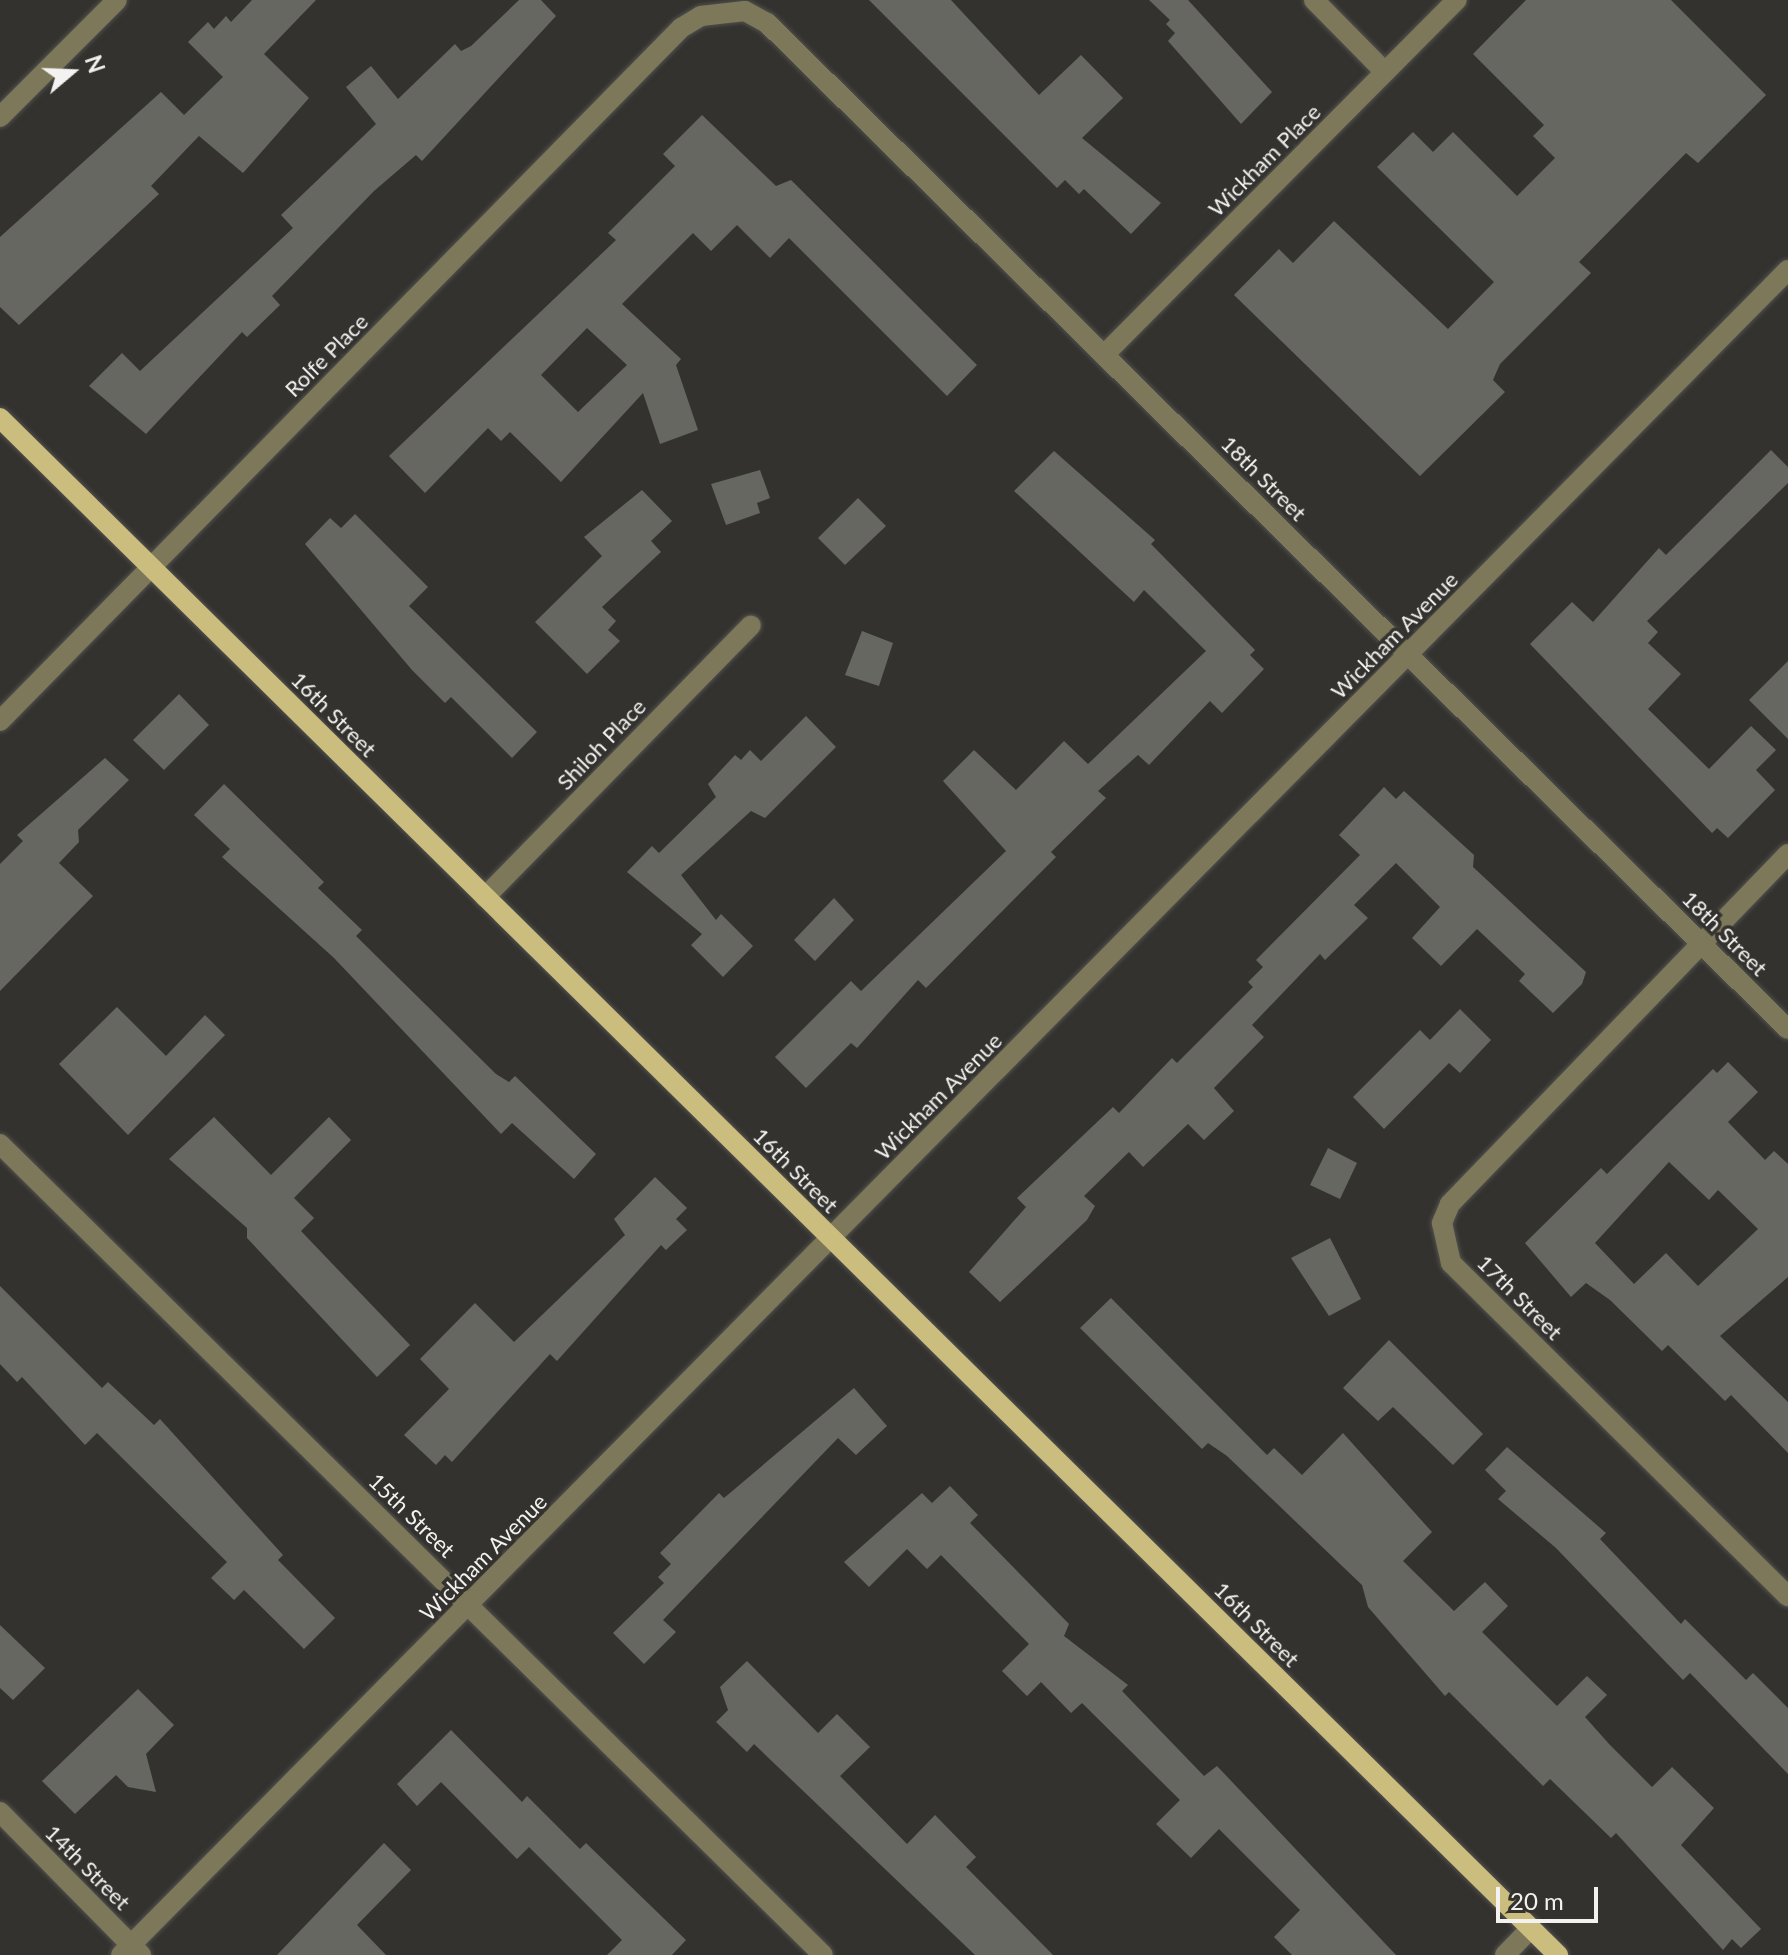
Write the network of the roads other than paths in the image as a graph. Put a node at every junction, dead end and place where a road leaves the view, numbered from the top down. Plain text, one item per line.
1 (117, 0) edge
2 (1314, 0) edge
3 (1457, 0) edge
4 (687, 25) joint
5 (1385, 72) junction
6 (0, 117) edge
7 (1788, 270) edge
8 (1105, 354) junction
9 (0, 418) edge
10 (151, 567) junction
11 (751, 625) dead end
12 (1409, 654) junction
13 (0, 721) edge
14 (1788, 854) edge
15 (485, 897) junction
16 (1702, 943) junction
17 (1788, 1029) edge
18 (0, 1144) edge
19 (831, 1238) junction
20 (1788, 1597) edge
21 (469, 1605) junction
22 (0, 1812) edge
23 (1531, 1928) junction
24 (131, 1952) edge
25 (823, 1955) edge
26 (1505, 1955) edge
27 (1558, 1955) edge

1 - 6 street
2 - 5 street
3 - 5 street, Wickham Place
4 - 8 street, 18th Street
4 - 10 street, Rolfe Place
5 - 8 street, Wickham Place
7 - 12 street, Wickham Avenue
8 - 12 street, 18th Street
9 - 10 main road, 16th Street
10 - 13 street, Rolfe Place
10 - 15 main road, 16th Street
11 - 15 street, Shiloh Place
12 - 16 street, 18th Street
12 - 19 street, Wickham Avenue
14 - 16 street, 17th Street
15 - 19 main road, 16th Street
16 - 17 street, 18th Street
16 - 20 street, 17th Street
18 - 21 street, 15th Street
19 - 21 street, Wickham Avenue
19 - 23 main road, 16th Street
21 - 24 street, Wickham Avenue
21 - 25 street, 15th Street
22 - 24 street, 14th Street
23 - 26 street
23 - 27 main road, 16th Street

